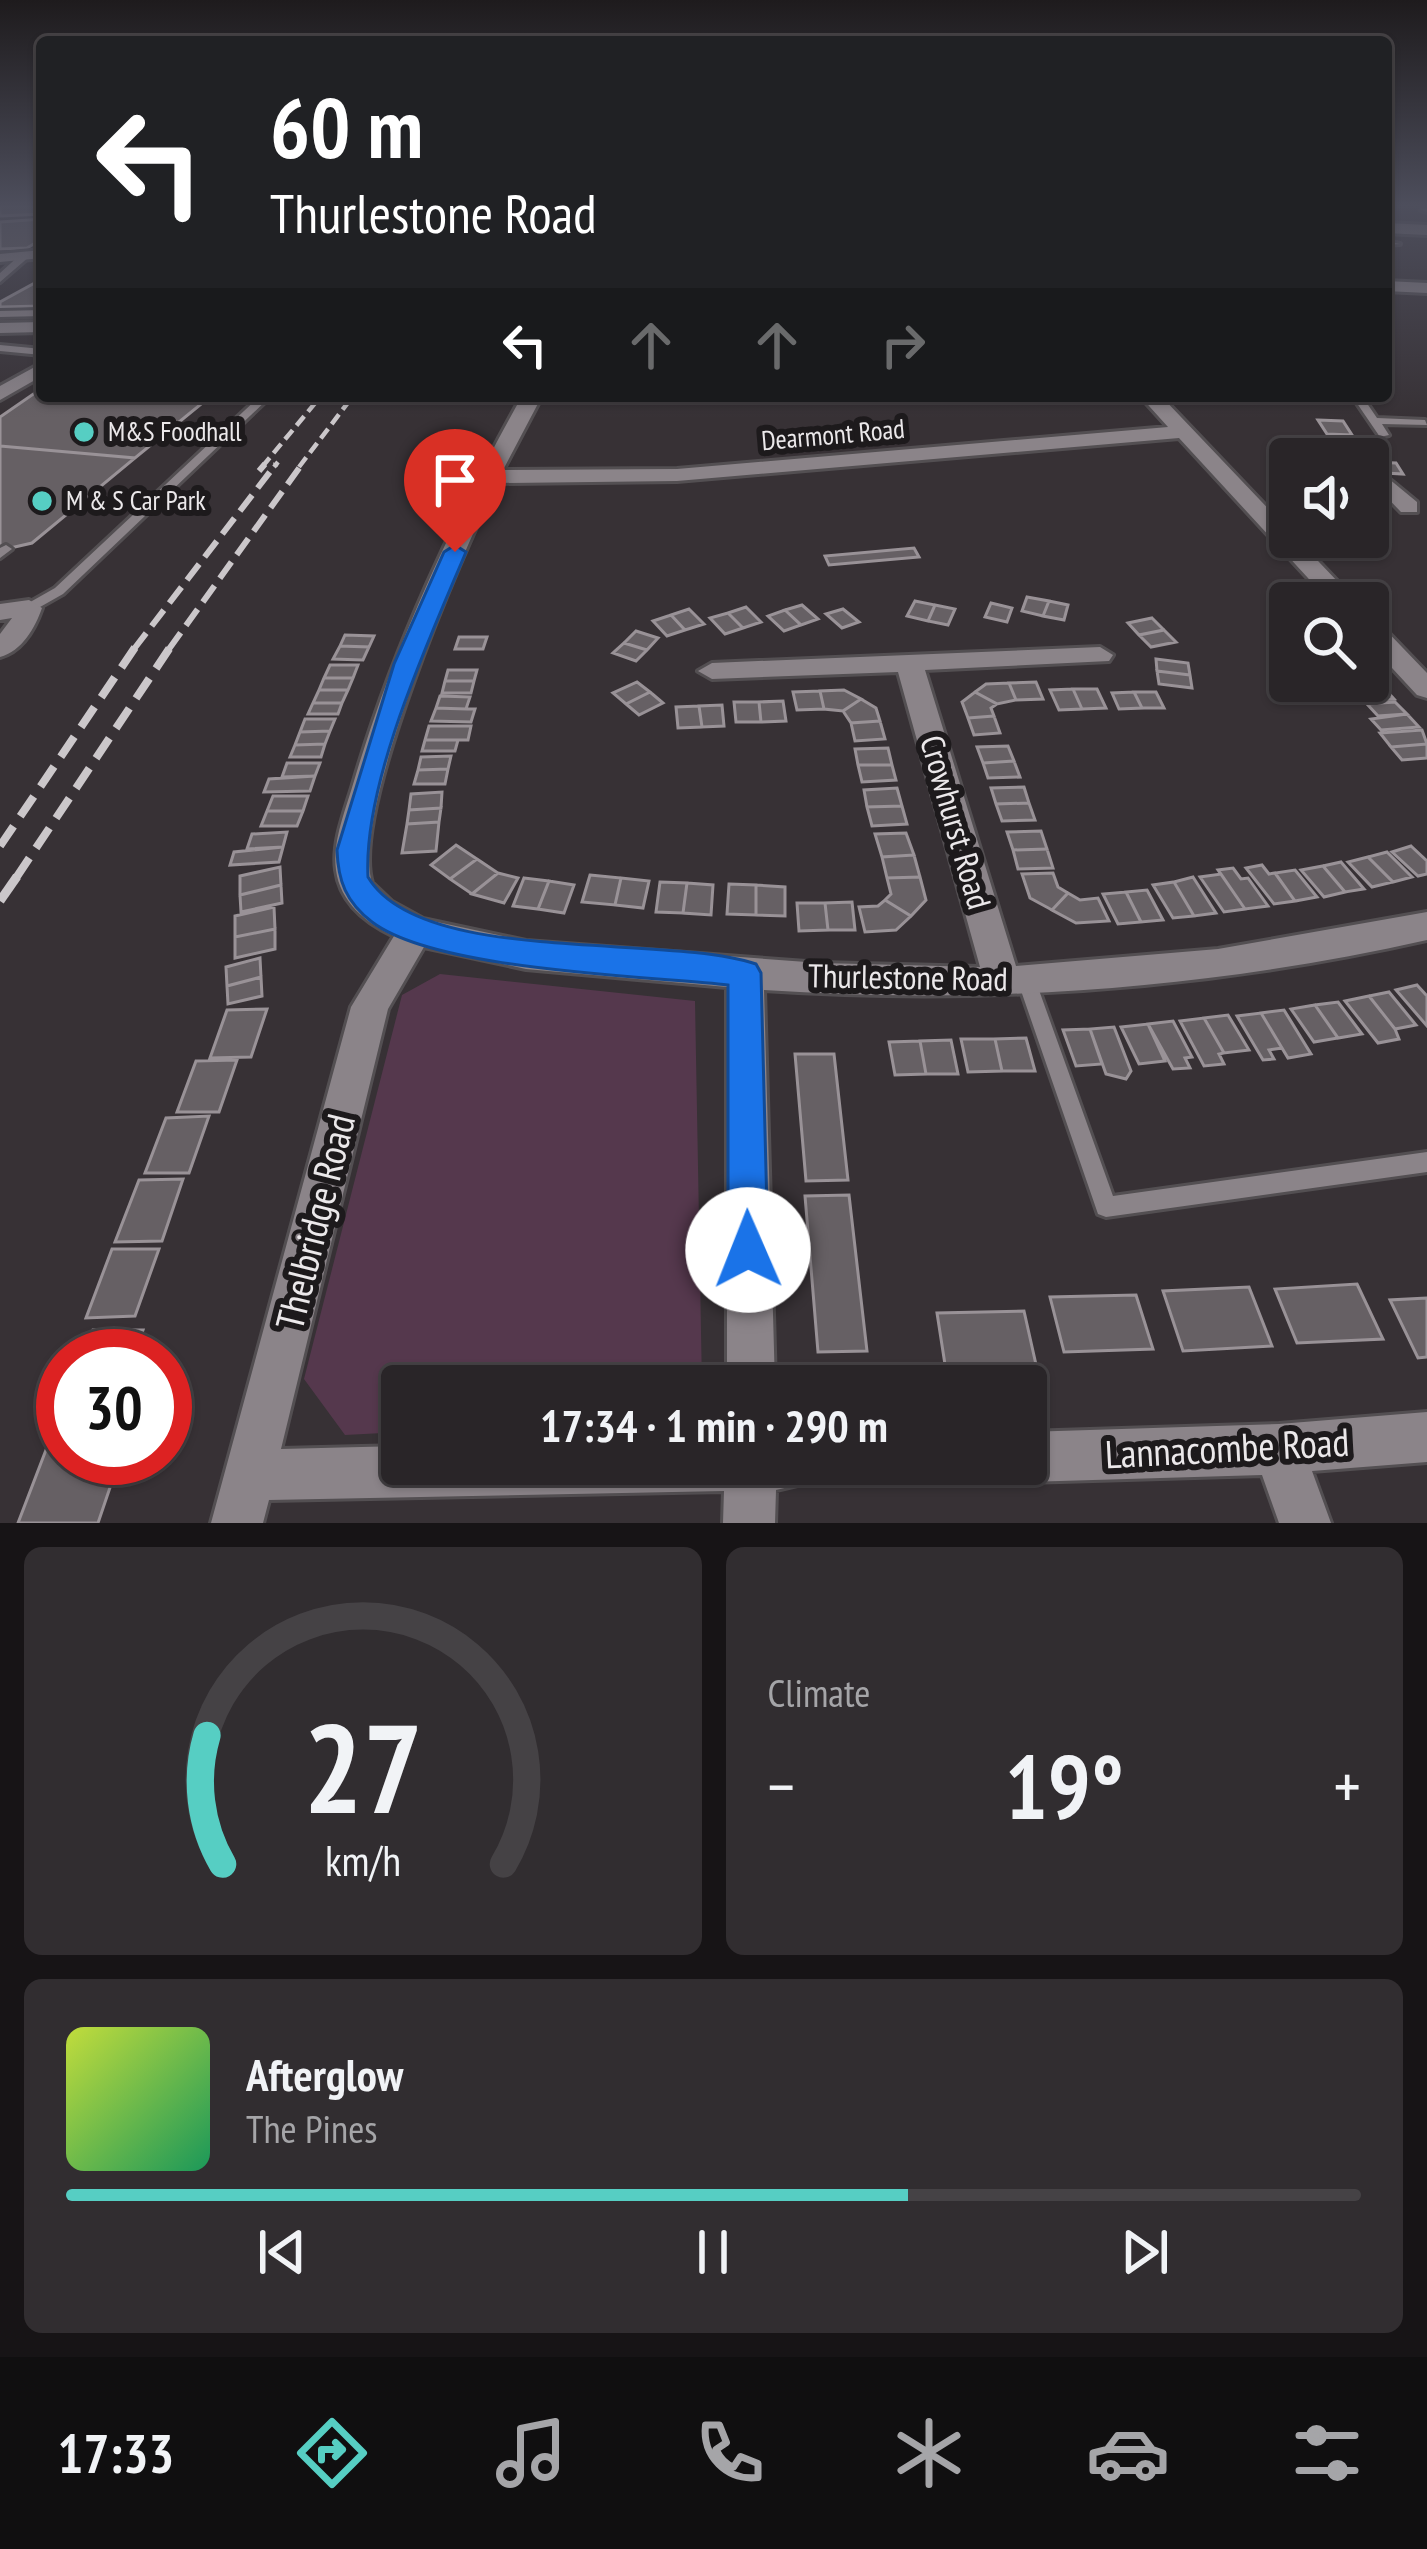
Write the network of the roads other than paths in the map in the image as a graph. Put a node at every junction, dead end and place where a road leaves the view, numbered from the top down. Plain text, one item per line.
1 (1392, 286) edge
2 (1427, 288) edge
3 (36, 313) edge
4 (0, 314) edge
5 (36, 327) edge
6 (0, 328) edge
7 (0, 348) edge
8 (36, 351) edge
9 (36, 372) edge
10 (0, 394) edge
11 (260, 402) edge
12 (529, 402) edge
13 (1156, 402) edge
14 (1362, 402) edge
15 (1376, 421) junction
16 (1425, 423) edge
17 (1183, 432) junction
18 (1384, 434) dead end
19 (487, 476) junction
20 (1325, 582) edge
21 (29, 608) junction
22 (0, 613) edge
23 (0, 649) edge
24 (1389, 649) edge
25 (1100, 655) dead end
26 (909, 663) junction
27 (712, 671) dead end
28 (1427, 689) edge
29 (1427, 926) edge
30 (416, 931) junction
31 (745, 973) junction
32 (1014, 980) junction
33 (1427, 1162) edge
34 (751, 1365) edge
35 (1427, 1437) edge
36 (1279, 1449) junction
37 (1047, 1456) edge
38 (381, 1483) edge
39 (750, 1485) edge
40 (243, 1499) edge
41 (749, 1523) edge
42 (1305, 1523) edge

1 - 2 street
3 - 4 street
5 - 6 street
7 - 8 lane
9 - 10 street
11 - 21 lane
12 - 19 street, Thurlestone Road
13 - 17 street
14 - 15 lane
15 - 16 lane
15 - 18 lane
17 - 19 street, Dearmont Road
17 - 20 street
19 - 30 street, Thurlestone Road
21 - 22 street
21 - 23 street
24 - 28 street
25 - 26 street
26 - 27 street
26 - 32 street, Crowhurst Road
29 - 32 street, Thurlestone Road
30 - 31 street, Thurlestone Road
30 - 40 street, Thelbridge Road
31 - 32 street, Thurlestone Road
31 - 34 street
32 - 33 lane
35 - 36 street, Lannacombe Road
36 - 37 street, Lannacombe Road
36 - 42 street
38 - 40 street
39 - 41 street

